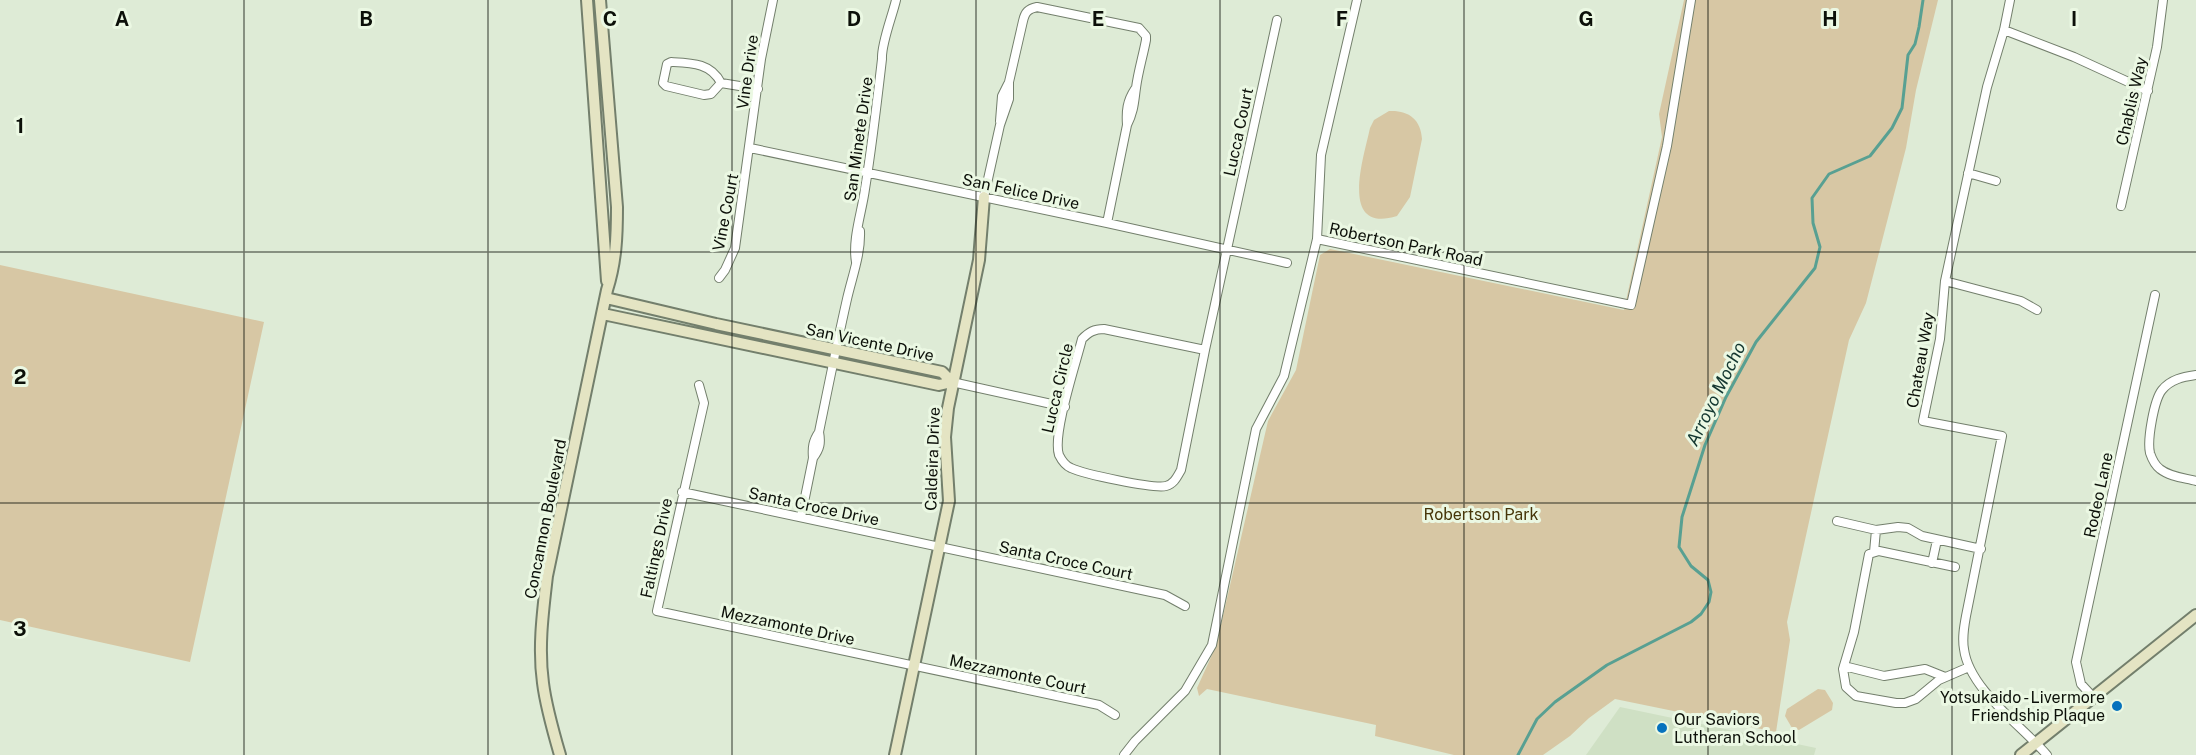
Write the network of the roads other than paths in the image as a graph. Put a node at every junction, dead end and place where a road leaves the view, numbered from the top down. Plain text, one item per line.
1 (587, 0) edge
2 (600, 0) edge
3 (773, 0) edge
4 (896, 0) edge
5 (1357, 0) edge
6 (1691, 0) edge
7 (2010, 0) edge
8 (2163, 0) edge
9 (1277, 20) dead end
10 (2004, 30) junction
11 (721, 83) junction
12 (758, 89) junction
13 (2148, 91) junction
14 (750, 148) junction
15 (1968, 173) junction
16 (868, 174) junction
17 (1996, 181) dead end
18 (984, 197) junction
19 (2121, 206) dead end
20 (1107, 223) junction
21 (1317, 239) junction
22 (1226, 250) junction
23 (1287, 263) dead end
24 (718, 279) dead end
25 (1946, 281) junction
26 (607, 294) junction
27 (2155, 295) dead end
28 (2037, 309) dead end
29 (603, 314) junction
30 (836, 350) junction
31 (1205, 351) junction
32 (834, 363) junction
33 (2196, 375) edge
34 (952, 382) junction
35 (699, 385) dead end
36 (1065, 407) junction
37 (2196, 481) edge
38 (682, 492) junction
39 (801, 517) junction
40 (1838, 521) dead end
41 (1876, 530) junction
42 (1937, 540) junction
43 (940, 547) junction
44 (1981, 549) junction
45 (1874, 552) junction
46 (1932, 563) junction
47 (1955, 567) dead end
48 (1185, 606) dead end
49 (657, 611) joint
50 (2196, 615) edge
51 (913, 665) junction
52 (1844, 666) junction
53 (1969, 667) junction
54 (1945, 677) junction
55 (2093, 698) junction
56 (1114, 716) dead end
57 (2037, 744) junction
58 (560, 755) edge
59 (895, 755) edge
60 (1124, 755) edge
61 (2022, 755) edge
62 (2047, 755) edge

1 - 26 street, Concannon Boulevard
2 - 26 street, Concannon Boulevard
3 - 12 street, Vine Drive
4 - 16 street, San Minete Drive
5 - 21 street
6 - 21 street, Robertson Park Road
7 - 10 street, Chateau Way
8 - 13 street, Chablis Way
9 - 22 street, Lucca Court
10 - 13 street
10 - 15 street, Chateau Way
11 - 11 street
11 - 12 street
12 - 14 street, Vine Drive
13 - 19 street, Chablis Way
14 - 16 street, San Felice Drive
14 - 24 street, Vine Court
15 - 17 street
15 - 25 street, Chateau Way
16 - 18 street, San Felice Drive
16 - 30 street, San Minete Drive
18 - 20 street, San Felice Drive
18 - 20 street
18 - 34 street, Caldeira Drive
20 - 22 street, San Felice Drive
21 - 60 street, Robertson Park Road
22 - 23 street, San Felice Drive
22 - 31 street, Lucca Circle
25 - 28 street
25 - 44 street, Chateau Way
26 - 29 street, Concannon Boulevard
26 - 30 street, San Vicente Drive
27 - 55 street, Rodeo Lane
29 - 32 street, San Vicente Drive
29 - 58 street, Concannon Boulevard
30 - 32 street, San Minete Drive
30 - 34 street, San Vicente Drive
31 - 36 street, Lucca Circle
31 - 36 street, Lucca Circle
32 - 34 street, San Vicente Drive
32 - 39 street, San Minete Drive
33 - 37 street
34 - 36 street
34 - 43 street, Caldeira Drive
35 - 38 street, Faltings Drive
38 - 39 street, Santa Croce Drive
38 - 49 street, Faltings Drive
39 - 43 street, Santa Croce Drive
40 - 41 street
41 - 42 street
41 - 45 street
42 - 44 street
42 - 46 street
43 - 48 street, Santa Croce Court
43 - 51 street, Caldeira Drive
44 - 53 street, Chateau Way
45 - 46 street
45 - 52 street
46 - 47 street
49 - 51 street, Mezzamonte Drive
50 - 55 street
51 - 56 street, Mezzamonte Court
51 - 59 street, Caldeira Drive
52 - 54 street
52 - 54 street
53 - 54 street
53 - 57 street, Chateau Way
55 - 57 street
57 - 61 street
57 - 62 street, Chateau Way

